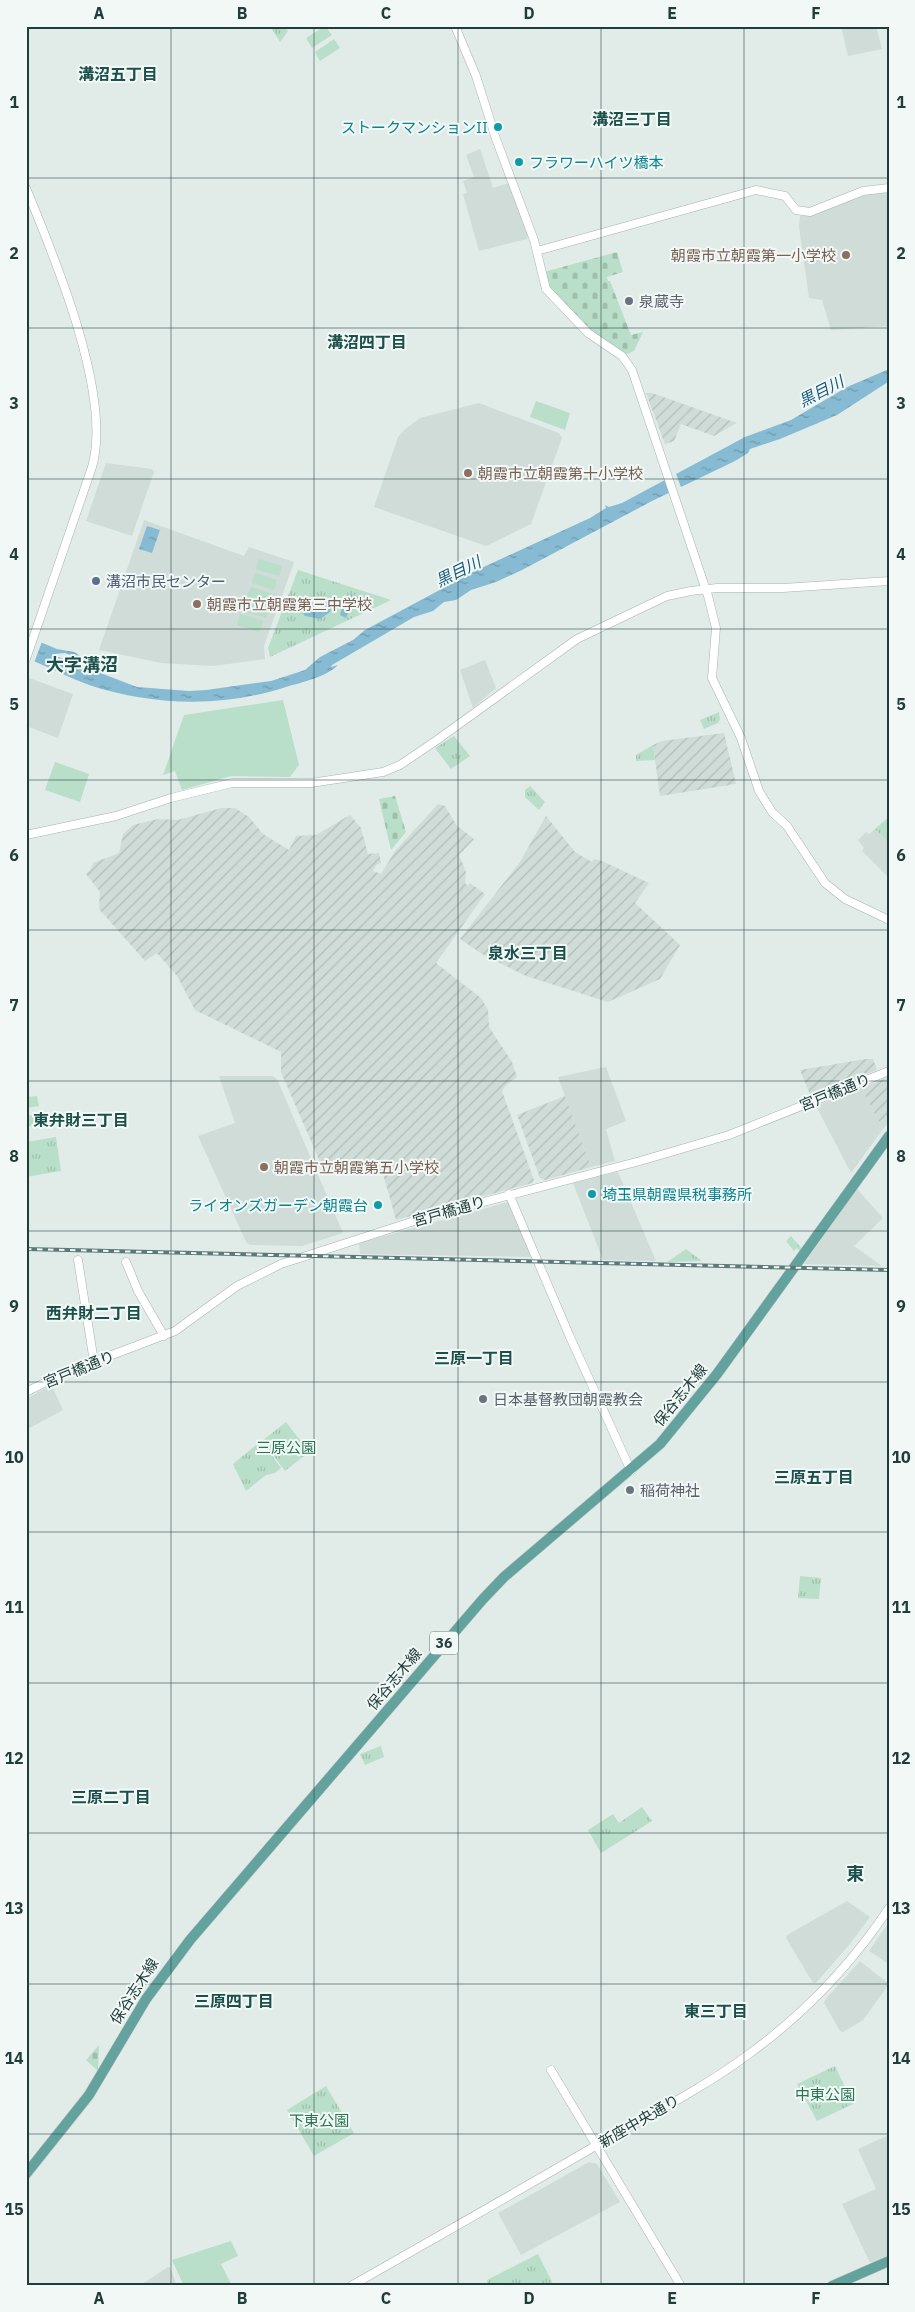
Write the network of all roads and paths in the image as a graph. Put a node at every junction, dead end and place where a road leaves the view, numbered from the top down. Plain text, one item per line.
1 (455, 26) edge
2 (26, 188) edge
3 (889, 188) edge
4 (537, 250) junction
5 (889, 581) edge
6 (706, 589) junction
7 (26, 659) edge
8 (26, 835) edge
9 (889, 920) edge
10 (889, 1071) edge
11 (889, 1136) edge
12 (509, 1194) junction
13 (78, 1260) dead end
14 (126, 1262) dead end
15 (164, 1336) junction
16 (94, 1362) junction
17 (26, 1392) edge
18 (630, 1471) junction
19 (889, 1908) edge
20 (551, 2070) dead end
21 (596, 2146) junction
22 (26, 2174) edge
23 (889, 2261) edge
24 (351, 2286) edge
25 (681, 2286) edge
26 (832, 2286) edge

1 - 4 street
2 - 7 street
3 - 4 street
4 - 6 street
5 - 6 street
6 - 8 street
6 - 9 street
10 - 12 street, 宮戸橋通り
11 - 18 main road, 保谷志木線 / 36
12 - 15 street, 宮戸橋通り
12 - 18 street
13 - 16 street
14 - 15 street
15 - 16 street, 宮戸橋通り
16 - 17 street, 宮戸橋通り
18 - 22 main road, 保谷志木線 / 36
19 - 21 street, 新座中央通り
20 - 21 street
21 - 24 street, 新座中央通り
21 - 25 street
23 - 26 main road

